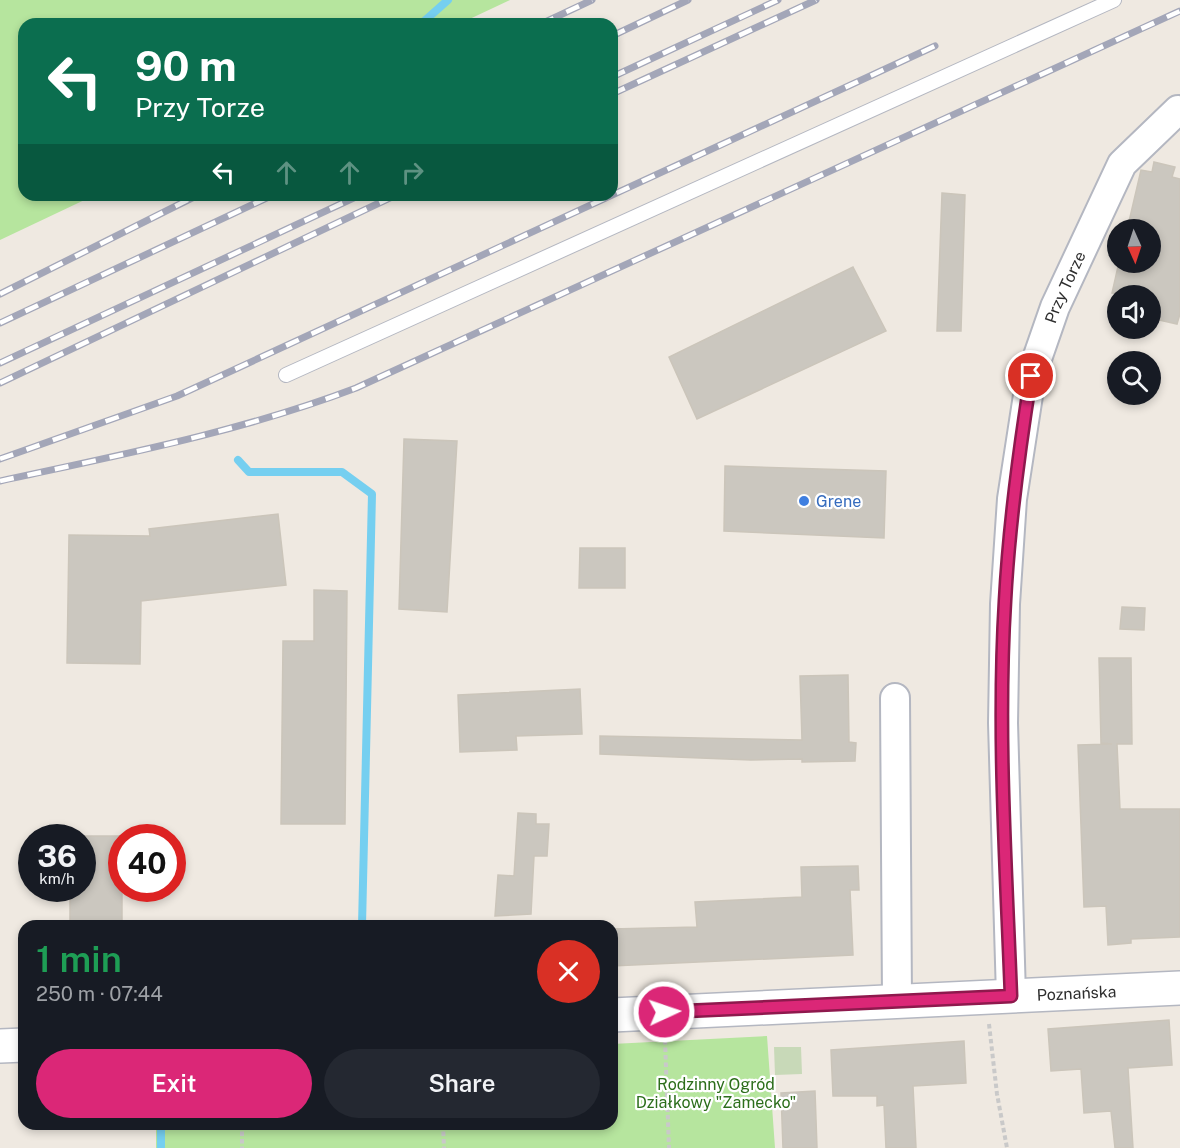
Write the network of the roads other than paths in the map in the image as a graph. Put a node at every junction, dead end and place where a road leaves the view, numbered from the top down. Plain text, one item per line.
1 (1114, 0) edge
2 (1178, 110) dead end
3 (286, 375) dead end
4 (895, 698) dead end
5 (1180, 988) edge
6 (999, 997) junction
7 (897, 1000) junction
8 (618, 1015) edge
9 (18, 1045) edge
10 (0, 1046) edge

1 - 3 lane
2 - 6 street, Przy Torze
4 - 7 street
5 - 6 street, Poznańska
6 - 7 street, Poznańska
7 - 8 street, Poznańska
9 - 10 street

